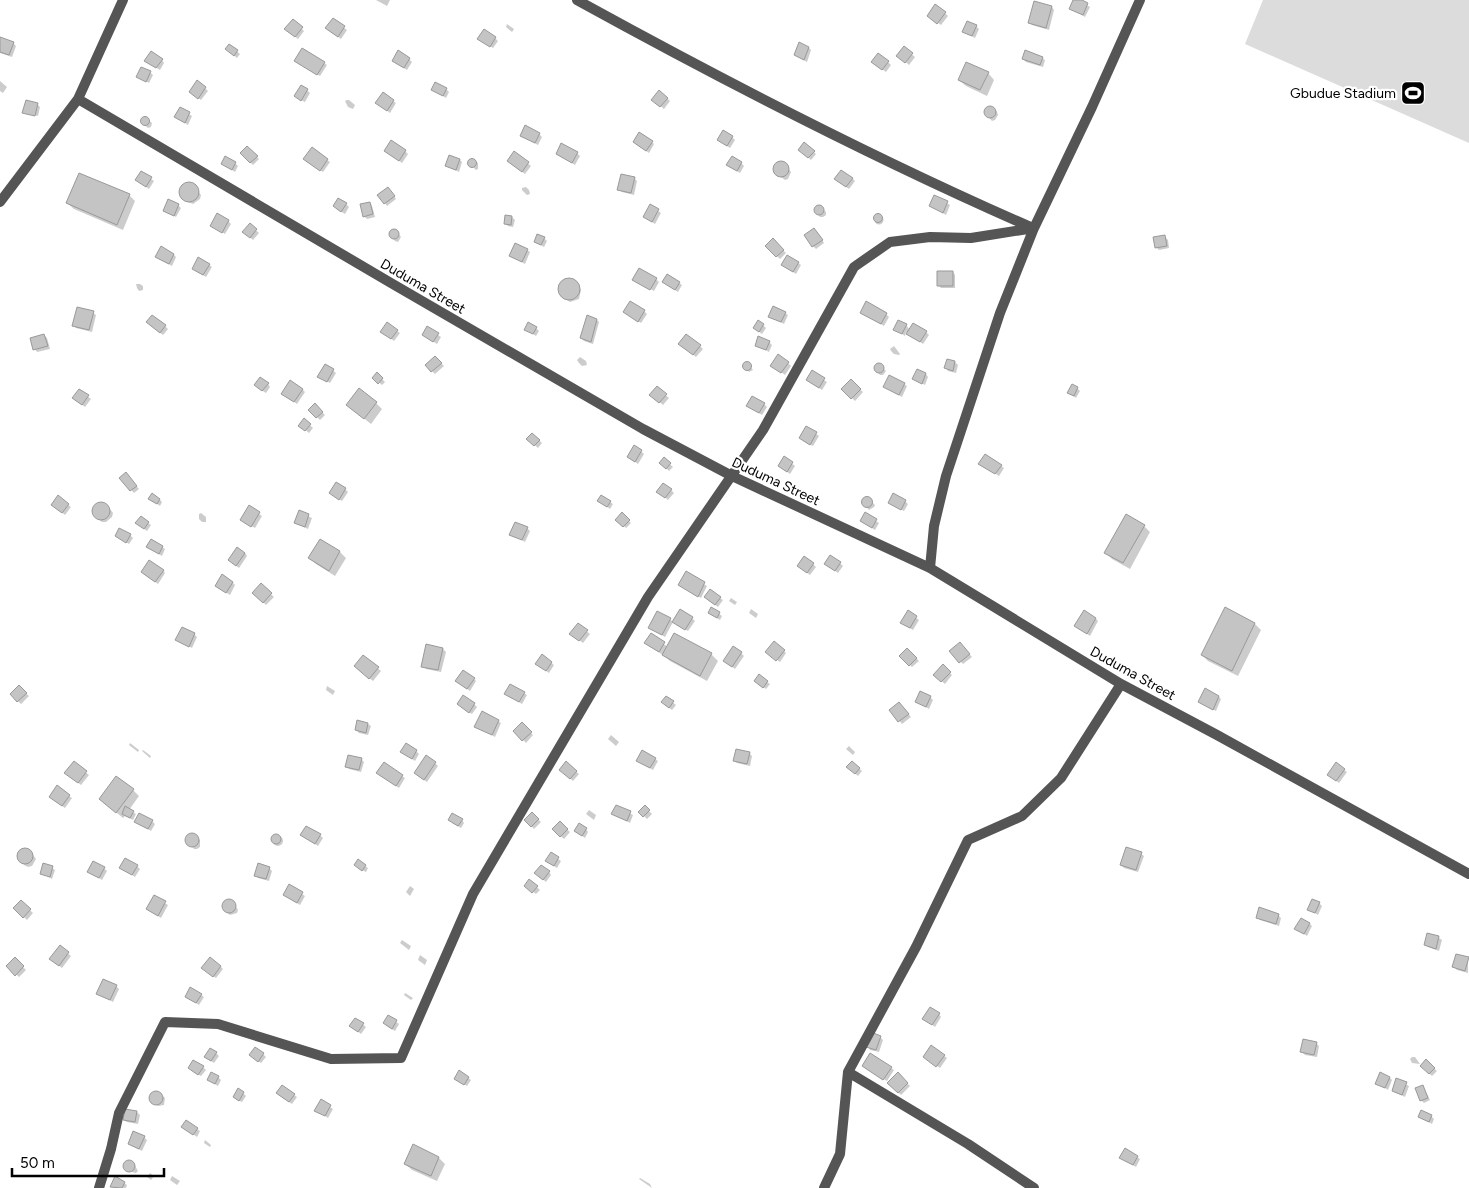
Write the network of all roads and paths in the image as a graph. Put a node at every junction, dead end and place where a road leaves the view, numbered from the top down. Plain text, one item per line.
1 (122, 0) edge
2 (577, 0) edge
3 (1140, 0) edge
4 (78, 99) junction
5 (0, 202) edge
6 (1034, 228) junction
7 (732, 476) junction
8 (930, 568) junction
9 (1121, 684) junction
10 (1469, 874) edge
11 (848, 1072) junction
12 (99, 1188) edge
13 (824, 1188) edge
14 (1034, 1188) edge

1 - 4 street
2 - 6 street
3 - 6 street
4 - 5 street
4 - 7 street, Duduma Street
6 - 7 street
6 - 8 street
7 - 8 street, Duduma Street
7 - 12 street
8 - 9 street, Duduma Street
9 - 10 street, Duduma Street
9 - 11 street
11 - 13 street
11 - 14 street

